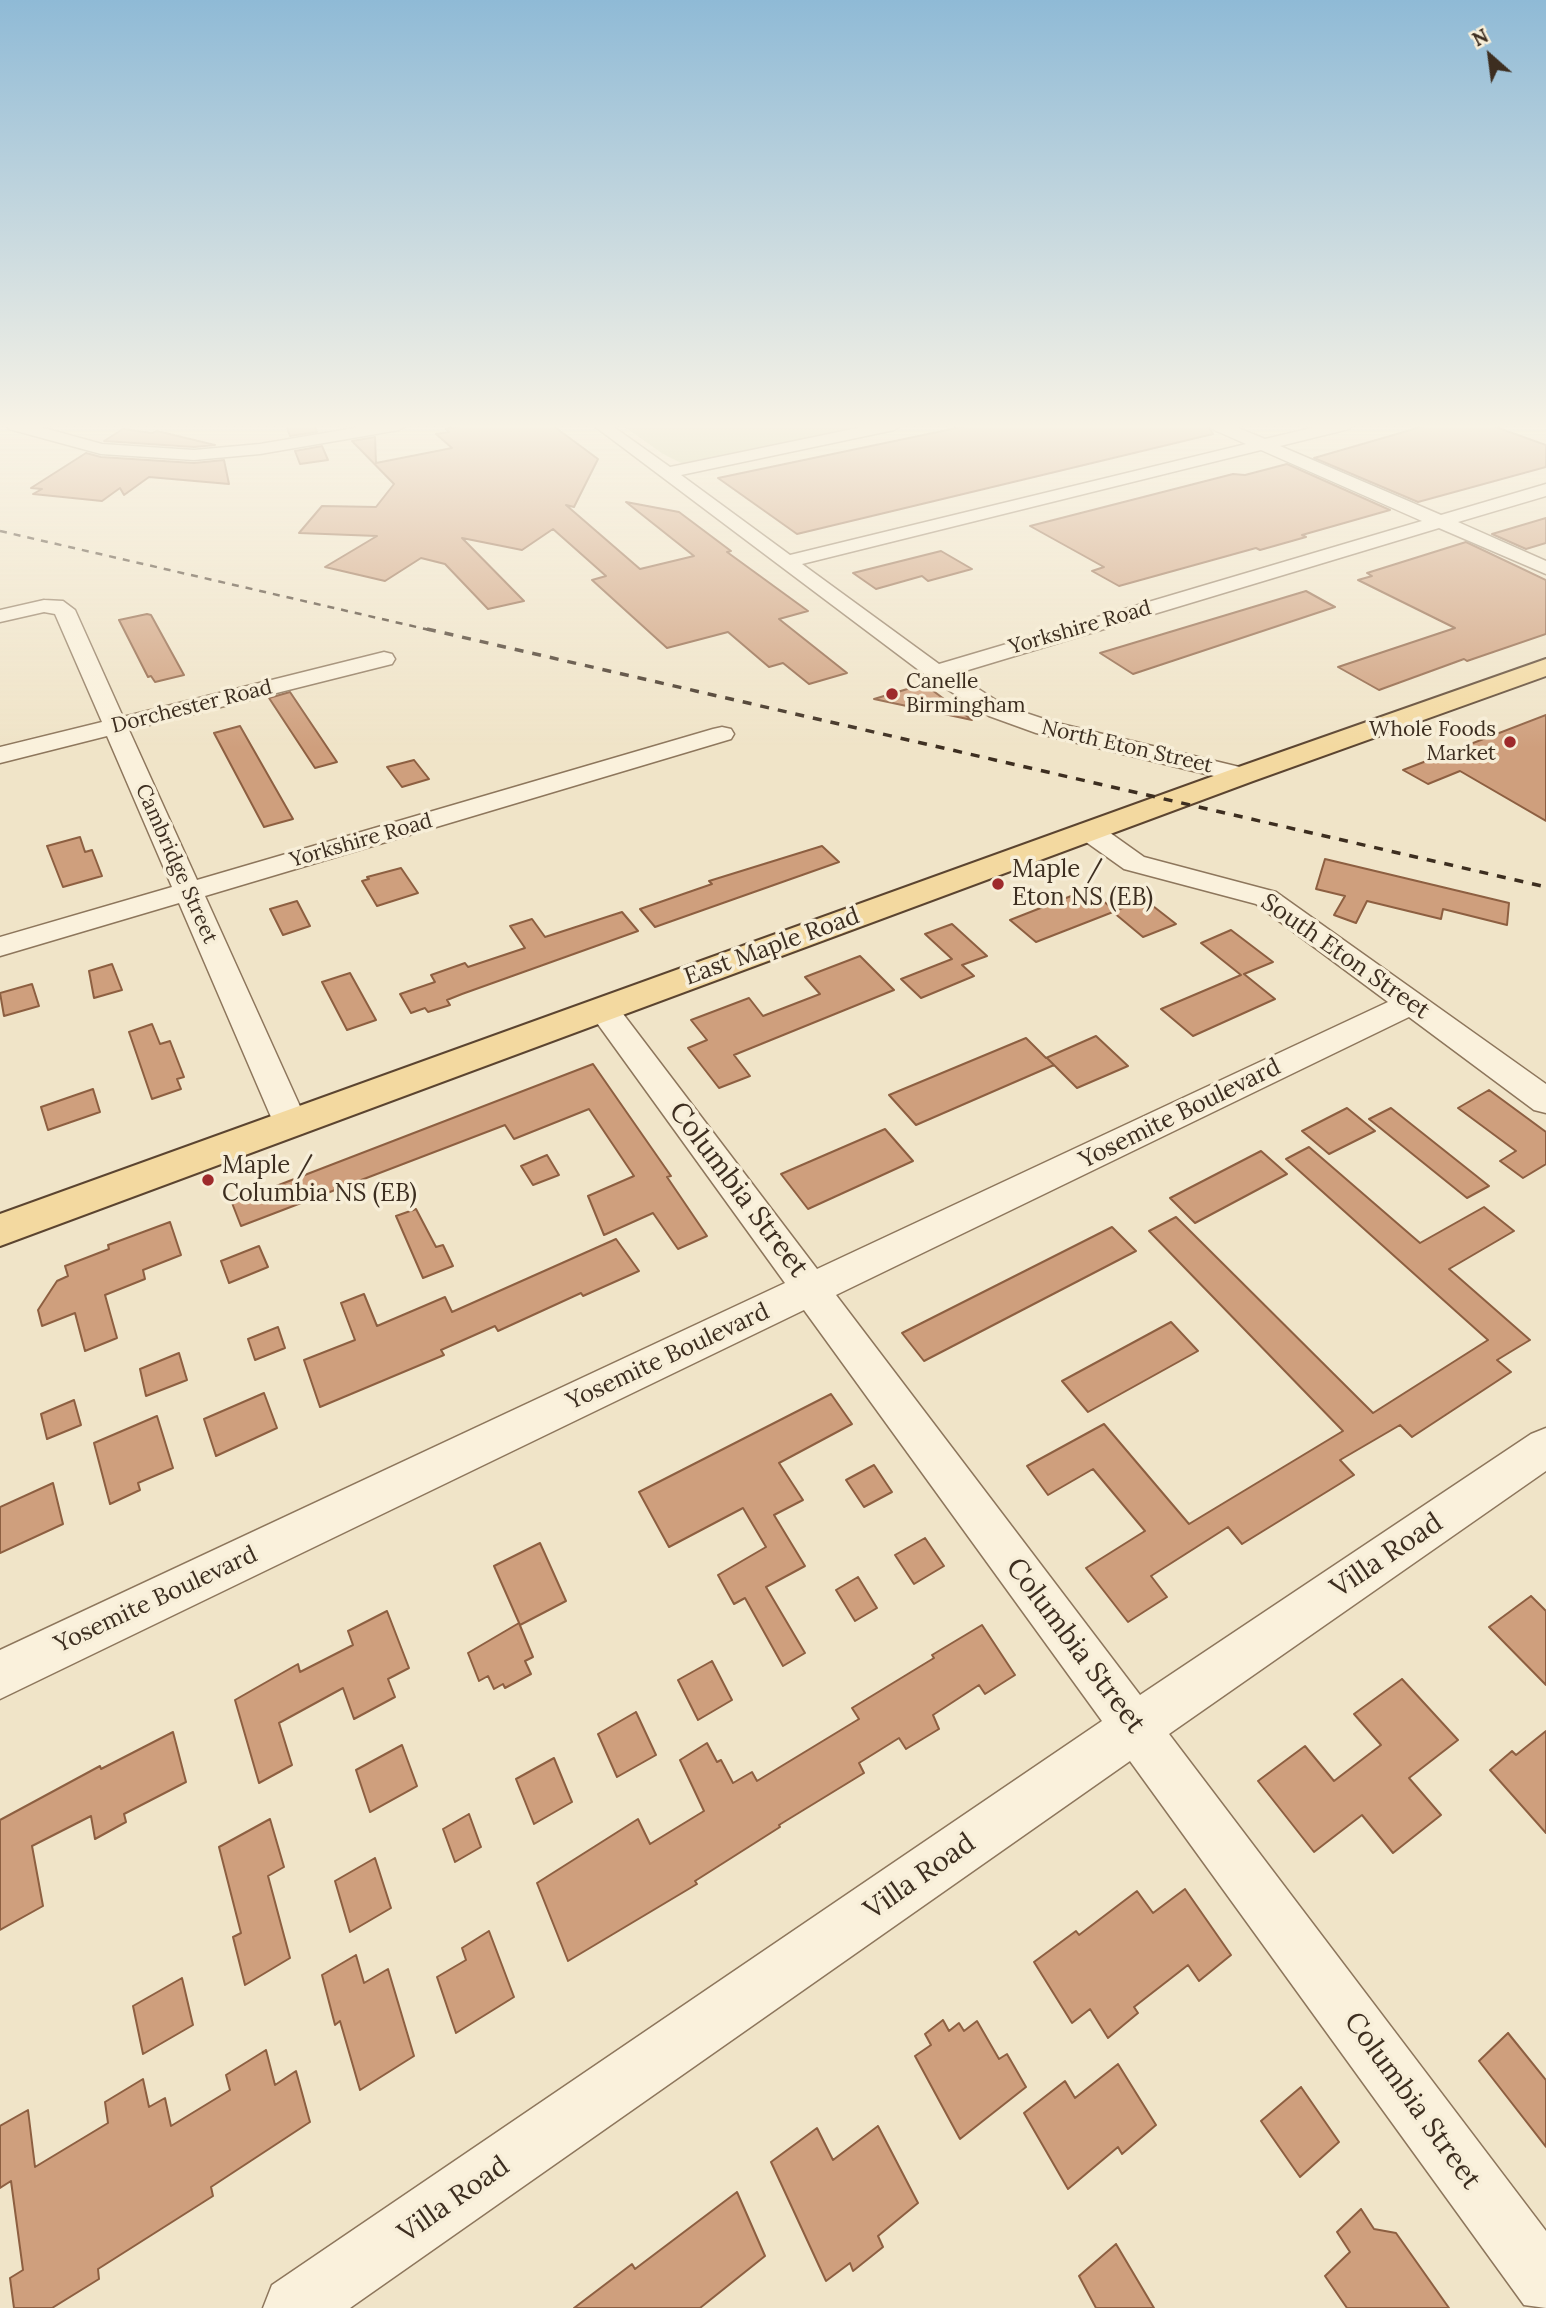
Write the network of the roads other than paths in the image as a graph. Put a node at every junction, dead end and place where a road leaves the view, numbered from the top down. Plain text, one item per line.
1 (750, 533) edge
2 (904, 533) edge
3 (1404, 533) edge
4 (1465, 533) edge
5 (789, 561) junction
6 (1546, 568) edge
7 (0, 616) edge
8 (384, 659) dead end
9 (1546, 667) edge
10 (936, 672) junction
11 (115, 726) junction
12 (722, 734) dead end
13 (0, 755) edge
14 (1243, 775) junction
15 (1089, 831) junction
16 (188, 891) junction
17 (0, 947) edge
18 (1412, 1003) junction
19 (603, 1009) junction
20 (1546, 1101) edge
21 (291, 1124) junction
22 (0, 1230) edge
23 (811, 1289) junction
24 (1546, 1447) edge
25 (0, 1675) edge
26 (1136, 1728) junction
27 (1546, 2283) edge
28 (295, 2308) edge

1 - 5 street, North Eton Street
2 - 5 street
3 - 10 street, Yorkshire Road
4 - 6 street
5 - 10 street, North Eton Street
7 - 11 street, Cambridge Street
8 - 11 street, Dorchester Road
9 - 14 main road, East Maple Road
10 - 14 street, North Eton Street
11 - 13 street, Dorchester Road
11 - 16 street, Cambridge Street
12 - 16 street, Yorkshire Road
14 - 15 main road, East Maple Road
15 - 18 street, South Eton Street
15 - 19 main road, East Maple Road
16 - 17 street, Yorkshire Road
16 - 21 street, Cambridge Street
18 - 20 street, South Eton Street
18 - 23 street, Yosemite Boulevard
19 - 21 main road, East Maple Road
19 - 23 street, Columbia Street
21 - 22 main road, East Maple Road
23 - 25 street, Yosemite Boulevard
23 - 26 street, Columbia Street
24 - 26 street, Villa Road
26 - 27 street, Columbia Street
26 - 28 street, Villa Road

